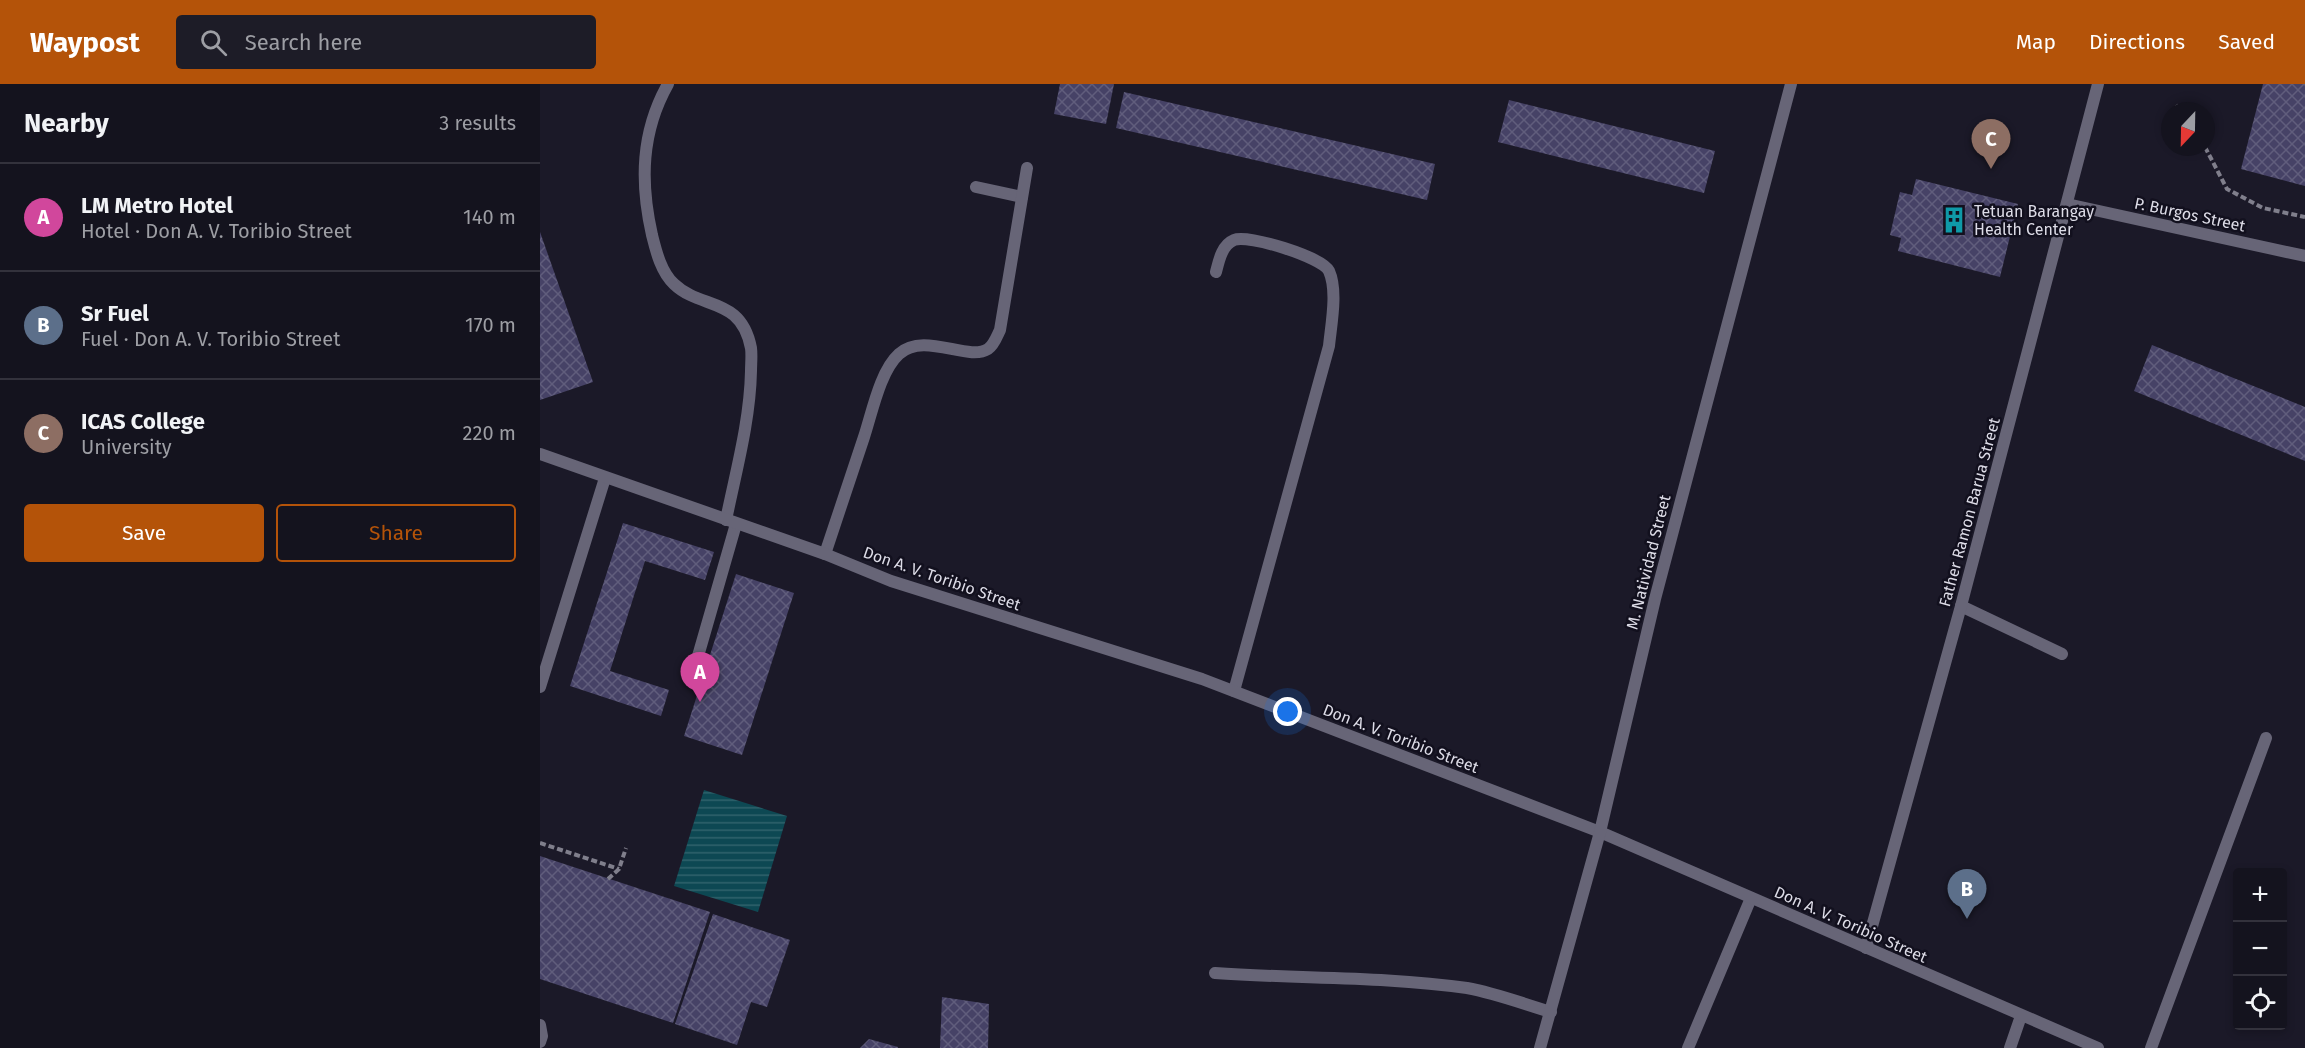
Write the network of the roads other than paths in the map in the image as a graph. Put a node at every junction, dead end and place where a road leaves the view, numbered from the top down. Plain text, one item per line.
1 (668, 84) edge
2 (1791, 84) edge
3 (2098, 84) edge
4 (1027, 168) dead end
5 (976, 187) dead end
6 (1022, 196) junction
7 (2067, 204) junction
8 (2305, 256) edge
9 (1216, 272) dead end
10 (540, 454) edge
11 (605, 478) junction
12 (731, 522) junction
13 (825, 554) junction
14 (1961, 606) junction
15 (2062, 654) dead end
16 (694, 670) dead end
17 (540, 687) edge
18 (1234, 691) junction
19 (2266, 738) dead end
20 (1600, 832) junction
21 (1751, 898) junction
22 (1866, 948) junction
23 (1215, 973) dead end
24 (1551, 1012) junction
25 (2021, 1016) junction
26 (540, 1025) edge
27 (540, 1042) edge
28 (1540, 1048) edge
29 (1688, 1048) edge
30 (2010, 1048) edge
31 (2098, 1048) edge
32 (2151, 1048) edge

1 - 12 street
2 - 20 street, M. Natividad Street
3 - 7 street, Father Ramon Barua Street
4 - 6 street
5 - 6 street
6 - 13 street
7 - 8 street, P. Burgos Street
7 - 14 street, Father Ramon Barua Street
9 - 18 street
10 - 11 street, Don A. V. Toribio Street
11 - 12 street, Don A. V. Toribio Street
11 - 17 street
12 - 13 street, Don A. V. Toribio Street
12 - 16 street
13 - 18 street, Don A. V. Toribio Street
14 - 15 street
14 - 22 street, Father Ramon Barua Street
18 - 20 street, Don A. V. Toribio Street
19 - 32 street
20 - 21 street, Don A. V. Toribio Street
20 - 24 street, M. Natividad Street
21 - 22 street, Don A. V. Toribio Street
21 - 29 street
22 - 25 street, Don A. V. Toribio Street
23 - 24 street
24 - 28 street, M. Natividad Street
25 - 30 street
25 - 31 street, Don A. V. Toribio Street
26 - 27 street

